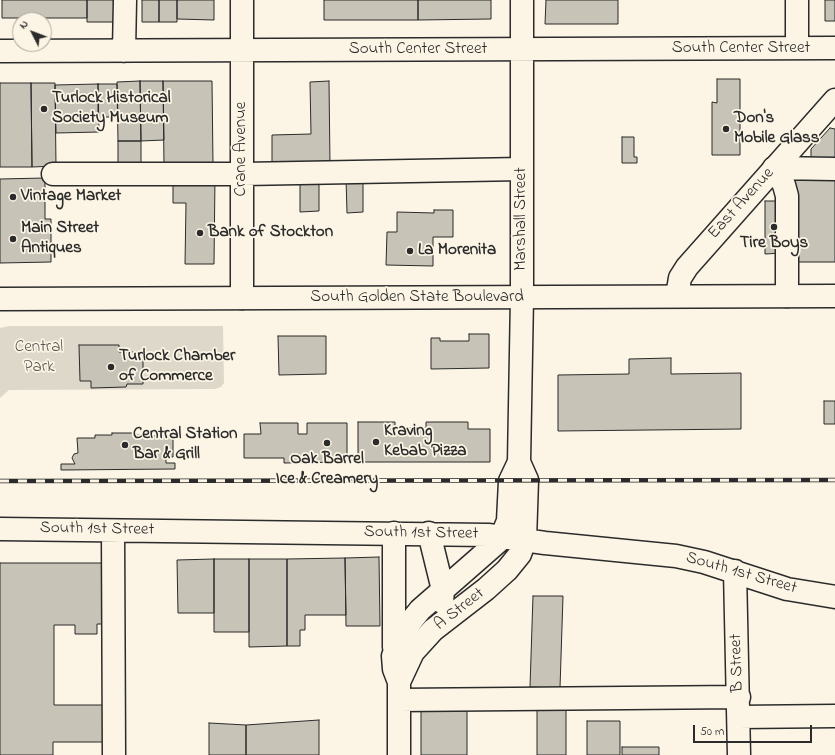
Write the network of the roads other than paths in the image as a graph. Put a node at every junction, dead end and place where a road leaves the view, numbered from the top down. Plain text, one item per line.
1 (125, 0) edge
2 (242, 0) edge
3 (522, 0) edge
4 (797, 0) edge
5 (797, 48) junction
6 (835, 48) edge
7 (522, 49) junction
8 (242, 50) junction
9 (0, 51) edge
10 (124, 51) junction
11 (835, 100) edge
12 (774, 168) junction
13 (522, 169) junction
14 (835, 169) edge
15 (53, 174) dead end
16 (243, 174) junction
17 (677, 296) junction
18 (787, 296) junction
19 (835, 296) edge
20 (522, 297) junction
21 (242, 298) junction
22 (0, 299) edge
23 (519, 462) junction
24 (0, 529) edge
25 (113, 530) junction
26 (394, 533) junction
27 (429, 533) junction
28 (502, 536) junction
29 (525, 540) junction
30 (735, 572) junction
31 (443, 590) junction
32 (835, 597) edge
33 (401, 655) junction
34 (399, 691) junction
35 (739, 707) junction
36 (835, 716) edge
37 (114, 755) edge
38 (399, 755) edge
39 (739, 755) edge

1 - 10 street
2 - 8 street, Crane Avenue
3 - 7 street, Marshall Street
4 - 5 street
5 - 6 street, South Center Street
5 - 7 street, South Center Street
7 - 8 street, South Center Street
7 - 13 street, Marshall Street
8 - 10 street, South Center Street
8 - 16 street, Crane Avenue
9 - 10 street, South Center Street
11 - 12 street, East Avenue
12 - 14 street
12 - 17 street, East Avenue
12 - 18 street
13 - 16 street
13 - 20 street, Marshall Street
15 - 16 street
16 - 21 street, Crane Avenue
17 - 18 street, South Golden State Boulevard
17 - 20 street, South Golden State Boulevard
18 - 19 street, South Golden State Boulevard
20 - 21 street, South Golden State Boulevard
20 - 23 street, Marshall Street
21 - 22 street, South Golden State Boulevard
23 - 28 street, Marshall Street
23 - 29 street, Marshall Street
24 - 25 street, South 1st Street
25 - 26 street, South 1st Street
25 - 37 street
26 - 27 street, South 1st Street
26 - 33 street
27 - 28 street, South 1st Street
27 - 31 street
28 - 29 street, South 1st Street
28 - 31 street, A Street
29 - 30 street, South 1st Street
29 - 33 street, A Street
30 - 32 street, South 1st Street
30 - 35 street, B Street
31 - 33 street, A Street
33 - 34 street, A Street
34 - 35 street
34 - 38 street, A Street
35 - 36 street
35 - 39 street, B Street

